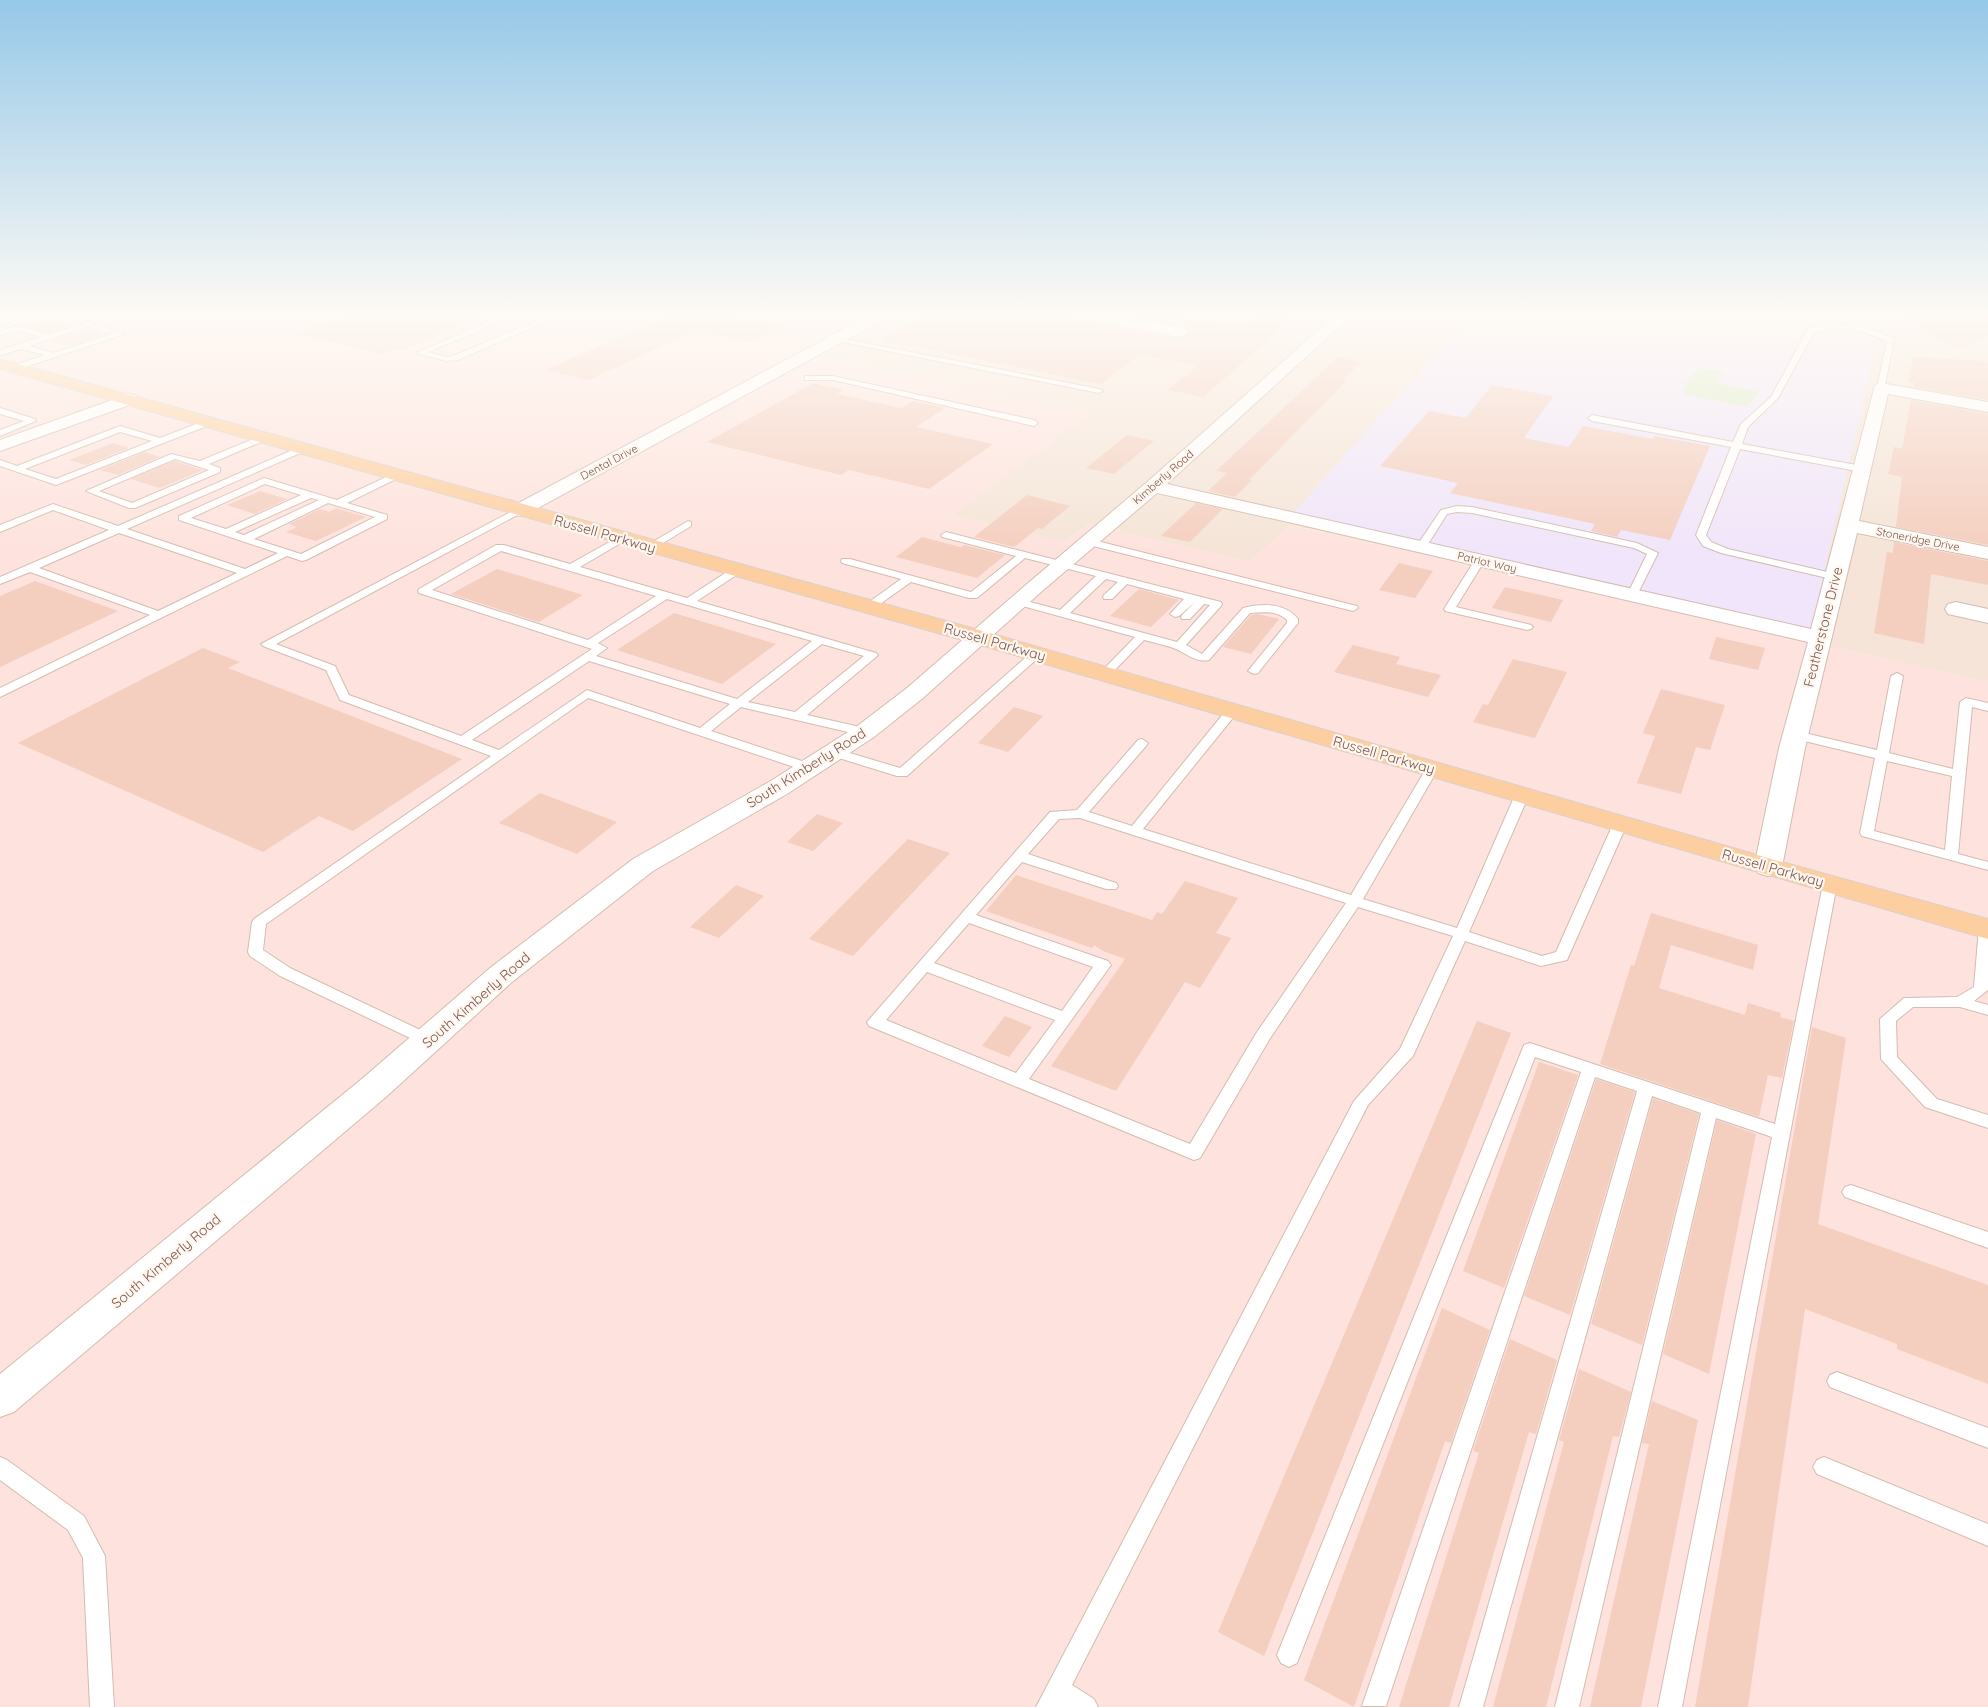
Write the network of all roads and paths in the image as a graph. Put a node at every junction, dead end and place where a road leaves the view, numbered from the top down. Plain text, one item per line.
1 (110, 394) edge
2 (736, 394) edge
3 (903, 394) edge
4 (1257, 394) edge
5 (1776, 394) edge
6 (1880, 394) edge
7 (1913, 394) edge
8 (129, 399) junction
9 (1988, 407) edge
10 (0, 411) edge
11 (1592, 418) dead end
12 (209, 422) junction
13 (1034, 423) dead end
14 (0, 433) edge
15 (265, 437) junction
16 (161, 441) junction
17 (0, 446) edge
18 (1737, 446) junction
19 (304, 448) junction
20 (0, 463) edge
21 (201, 464) junction
22 (16, 468) junction
23 (1862, 469) junction
24 (208, 474) junction
25 (243, 474) junction
26 (397, 475) junction
27 (229, 481) junction
28 (264, 481) junction
29 (1153, 487) junction
30 (309, 494) junction
31 (327, 500) junction
32 (338, 503) junction
33 (520, 510) junction
34 (688, 524) dead end
35 (1848, 525) junction
36 (0, 529) edge
37 (119, 529) junction
38 (226, 533) junction
39 (946, 535) dead end
40 (622, 538) junction
41 (245, 539) junction
42 (1089, 542) junction
43 (651, 546) junction
44 (1421, 546) junction
45 (286, 553) junction
46 (1988, 553) edge
47 (1023, 555) junction
48 (1480, 560) junction
49 (846, 561) dead end
50 (1062, 565) junction
51 (29, 568) junction
52 (571, 568) junction
53 (737, 570) junction
54 (246, 573) junction
55 (1104, 575) junction
56 (1836, 577) junction
57 (909, 578) junction
58 (0, 581) edge
59 (1130, 582) junction
60 (665, 595) junction
61 (1632, 595) junction
62 (1114, 598) dead end
63 (1196, 599) junction
64 (688, 602) junction
65 (1018, 602) junction
66 (869, 607) junction
67 (1353, 608) dead end
68 (1956, 610) dead end
69 (1062, 614) junction
70 (1175, 614) dead end
71 (160, 615) junction
72 (1988, 616) edge
73 (1186, 617) dead end
74 (1527, 627) dead end
75 (1152, 634) junction
76 (978, 637) junction
77 (1820, 638) junction
78 (820, 640) junction
79 (590, 644) junction
80 (1180, 646) junction
81 (1036, 654) junction
82 (587, 657) junction
83 (1254, 671) dead end
84 (1105, 674) junction
85 (1897, 676) dead end
86 (0, 693) edge
87 (739, 703) junction
88 (1988, 707) edge
89 (1232, 711) junction
90 (797, 716) junction
91 (702, 732) junction
92 (865, 732) junction
93 (1796, 735) junction
94 (462, 741) junction
95 (1142, 744) dead end
96 (500, 755) junction
97 (1882, 756) junction
98 (821, 760) junction
99 (1432, 769) junction
100 (1959, 774) junction
101 (1522, 795) junction
102 (1081, 814) junction
103 (1620, 824) junction
104 (1135, 831) junction
105 (1019, 856) junction
106 (1950, 856) junction
107 (1988, 866) edge
108 (1768, 867) junction
109 (1830, 884) junction
110 (1111, 886) dead end
111 (1356, 901) junction
112 (966, 917) junction
113 (1987, 929) edge
114 (1460, 934) junction
115 (924, 965) junction
116 (1960, 1002) junction
117 (1988, 1010) edge
118 (1065, 1018) junction
119 (429, 1041) junction
120 (1590, 1069) junction
121 (1019, 1081) junction
122 (1646, 1088) junction
123 (1710, 1109) junction
124 (1988, 1122) edge
125 (1782, 1133) junction
126 (1851, 1192) dead end
127 (1988, 1240) edge
128 (1837, 1381) dead end
129 (0, 1399) edge
130 (1988, 1438) edge
131 (1824, 1466) dead end
132 (0, 1467) edge
133 (1988, 1535) edge
134 (1289, 1655) dead end
135 (1052, 1698) edge
136 (1374, 1706) edge
137 (102, 1707) edge
138 (1086, 1707) edge
139 (1471, 1707) edge
140 (1567, 1707) edge
141 (1670, 1707) edge

1 - 8 main road, Russell Parkway
2 - 33 street, Dental Drive
3 - 13 lane
4 - 29 street, Kimberly Road
5 - 18 lane
6 - 23 street, Featherstone Drive
7 - 9 street
8 - 12 main road, Russell Parkway
8 - 17 street
10 - 14 lane
11 - 18 lane
12 - 15 main road, Russell Parkway
12 - 16 lane
15 - 19 main road, Russell Parkway
15 - 21 lane
16 - 22 lane
16 - 22 lane
18 - 23 lane
18 - 56 lane
19 - 25 lane
19 - 26 main road, Russell Parkway
20 - 22 lane
21 - 24 lane
21 - 24 lane
23 - 35 street, Featherstone Drive
24 - 27 lane
25 - 27 lane
25 - 28 lane
26 - 32 lane
26 - 33 main road, Russell Parkway
27 - 37 lane
28 - 30 lane
28 - 38 lane
29 - 42 street, Kimberly Road
29 - 44 street, Patriot Way
30 - 31 lane
30 - 38 lane
31 - 32 lane
31 - 41 lane
32 - 45 lane
33 - 40 main road, Russell Parkway
33 - 94 lane
34 - 43 lane
35 - 46 street, Stoneridge Drive
35 - 56 street, Featherstone Drive
36 - 37 lane
37 - 51 lane
37 - 54 lane
38 - 41 lane
39 - 47 lane
40 - 43 main road, Russell Parkway
40 - 52 lane
41 - 45 lane
42 - 50 street, Kimberly Road
42 - 67 lane
43 - 53 main road, Russell Parkway
44 - 48 street, Patriot Way
44 - 61 lane
45 - 54 lane
47 - 50 lane
47 - 57 lane
48 - 61 street, Patriot Way
48 - 74 lane
49 - 57 lane
50 - 55 lane
50 - 65 street, Kimberly Road
51 - 58 lane
51 - 71 lane
52 - 60 lane
52 - 79 lane
53 - 64 lane
53 - 66 main road, Russell Parkway
54 - 71 lane
55 - 59 lane
55 - 69 lane
56 - 77 street, Featherstone Drive
57 - 66 lane
59 - 62 lane
59 - 63 lane
60 - 64 lane
60 - 79 lane
61 - 77 street, Patriot Way
63 - 70 lane
63 - 73 lane
63 - 80 lane
64 - 78 lane
65 - 69 lane
65 - 76 street, Kimberly Road
66 - 76 main road, Russell Parkway
68 - 72 street
69 - 75 lane
71 - 86 lane
75 - 80 lane
75 - 84 lane
76 - 81 main road, Russell Parkway
76 - 92 street, South Kimberly Road
77 - 93 street, Featherstone Drive
78 - 87 lane
78 - 90 lane
79 - 82 lane
80 - 83 lane
81 - 84 main road, Russell Parkway
81 - 98 lane
82 - 87 lane
82 - 94 lane
84 - 89 main road, Russell Parkway
85 - 97 lane
87 - 90 lane
87 - 91 lane
88 - 100 lane
89 - 99 main road, Russell Parkway
89 - 104 lane
90 - 92 lane
91 - 96 lane
91 - 98 lane
92 - 98 street, South Kimberly Road
93 - 97 lane
93 - 108 street, Featherstone Drive
94 - 96 lane
95 - 102 lane
96 - 119 lane
97 - 100 lane
97 - 106 lane
98 - 119 street, South Kimberly Road
99 - 101 main road, Russell Parkway
99 - 111 lane
100 - 106 lane
101 - 103 main road, Russell Parkway
101 - 114 lane
102 - 104 lane
102 - 105 lane
103 - 108 main road, Russell Parkway
103 - 114 lane
104 - 111 lane
105 - 110 lane
105 - 112 lane
106 - 107 lane
108 - 109 main road, Russell Parkway
109 - 113 main road, Russell Parkway
109 - 125 lane
111 - 114 lane
111 - 121 lane
112 - 115 lane
112 - 118 lane
113 - 116 lane
114 - 135 lane
115 - 118 lane
115 - 121 lane
116 - 117 lane
116 - 124 lane
118 - 121 lane
119 - 129 street, South Kimberly Road
120 - 122 lane
120 - 134 lane
120 - 136 lane
122 - 123 lane
122 - 139 lane
123 - 125 lane
123 - 140 lane
125 - 141 lane
126 - 127 lane
128 - 130 lane
131 - 133 lane
132 - 137 lane
135 - 138 lane

